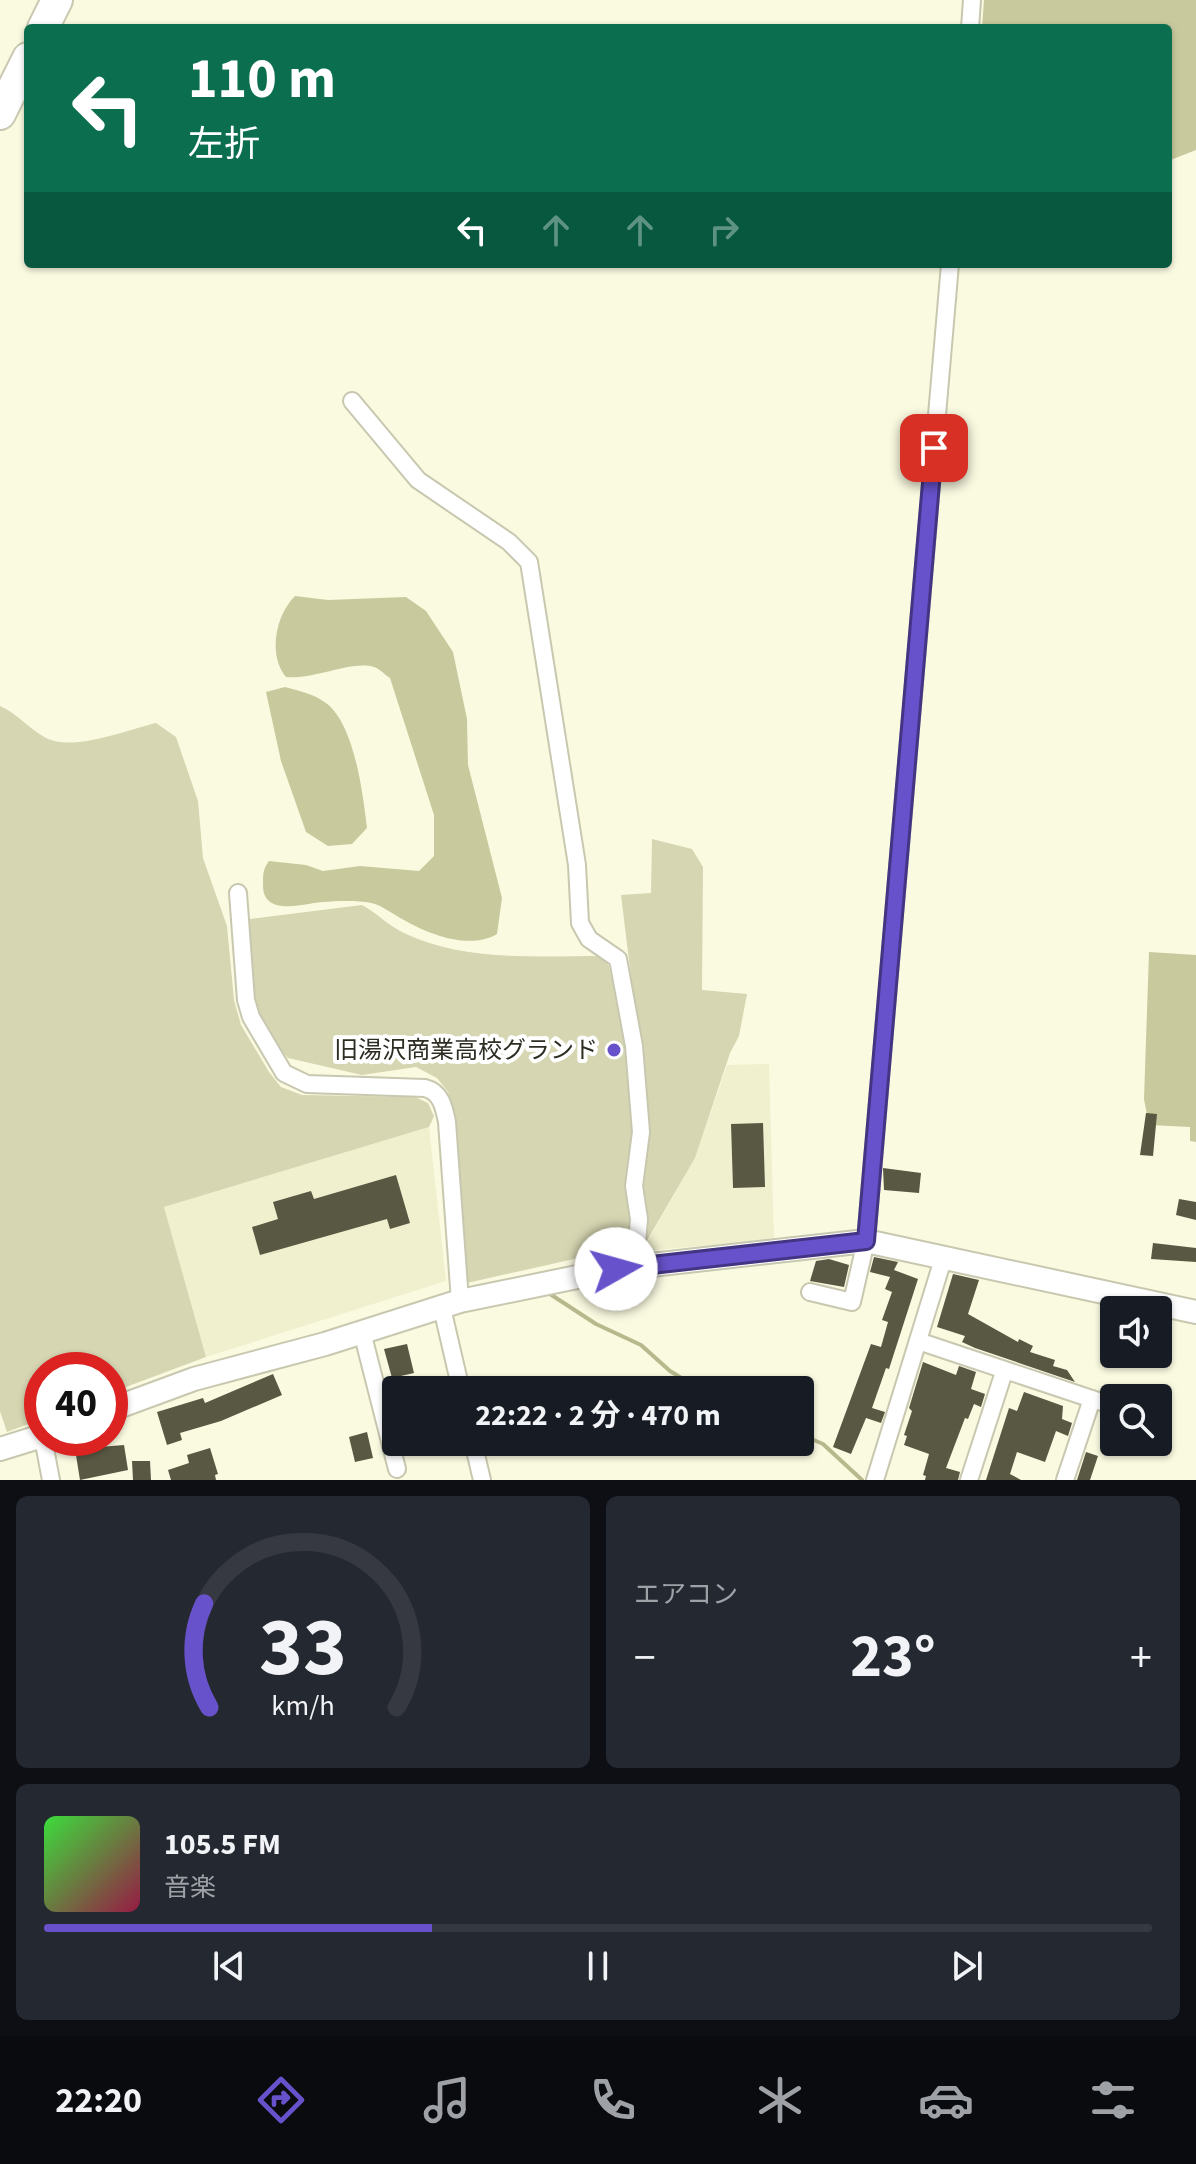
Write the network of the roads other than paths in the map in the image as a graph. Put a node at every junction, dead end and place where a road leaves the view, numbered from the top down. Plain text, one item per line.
1 (57, 0) edge
2 (972, 0) edge
3 (45, 24) edge
4 (970, 24) edge
5 (24, 66) edge
6 (0, 114) edge
7 (950, 268) edge
8 (352, 401) dead end
9 (238, 893) dead end
10 (866, 1241) junction
11 (944, 1256) junction
12 (635, 1266) junction
13 (810, 1292) dead end
14 (451, 1305) junction
15 (1196, 1312) edge
16 (362, 1332) junction
17 (918, 1341) junction
18 (1004, 1372) junction
19 (459, 1376) edge
20 (1092, 1399) junction
21 (1100, 1402) edge
22 (128, 1403) edge
23 (24, 1442) edge
24 (0, 1449) edge
25 (47, 1456) edge
26 (476, 1456) edge
27 (397, 1469) dead end
28 (51, 1480) edge
29 (482, 1480) edge
30 (875, 1480) edge
31 (969, 1480) edge
32 (1065, 1480) edge

1 - 3 highway
2 - 4 street
5 - 6 highway
7 - 10 street
8 - 12 street
9 - 14 street
10 - 11 street
10 - 12 street
10 - 13 street
11 - 15 street
11 - 17 street
12 - 14 street
14 - 16 street
14 - 19 street
16 - 22 street
16 - 27 street
17 - 18 street
17 - 30 street
18 - 20 street
18 - 31 street
20 - 21 street
20 - 32 street
23 - 24 street
25 - 28 street
26 - 29 street

